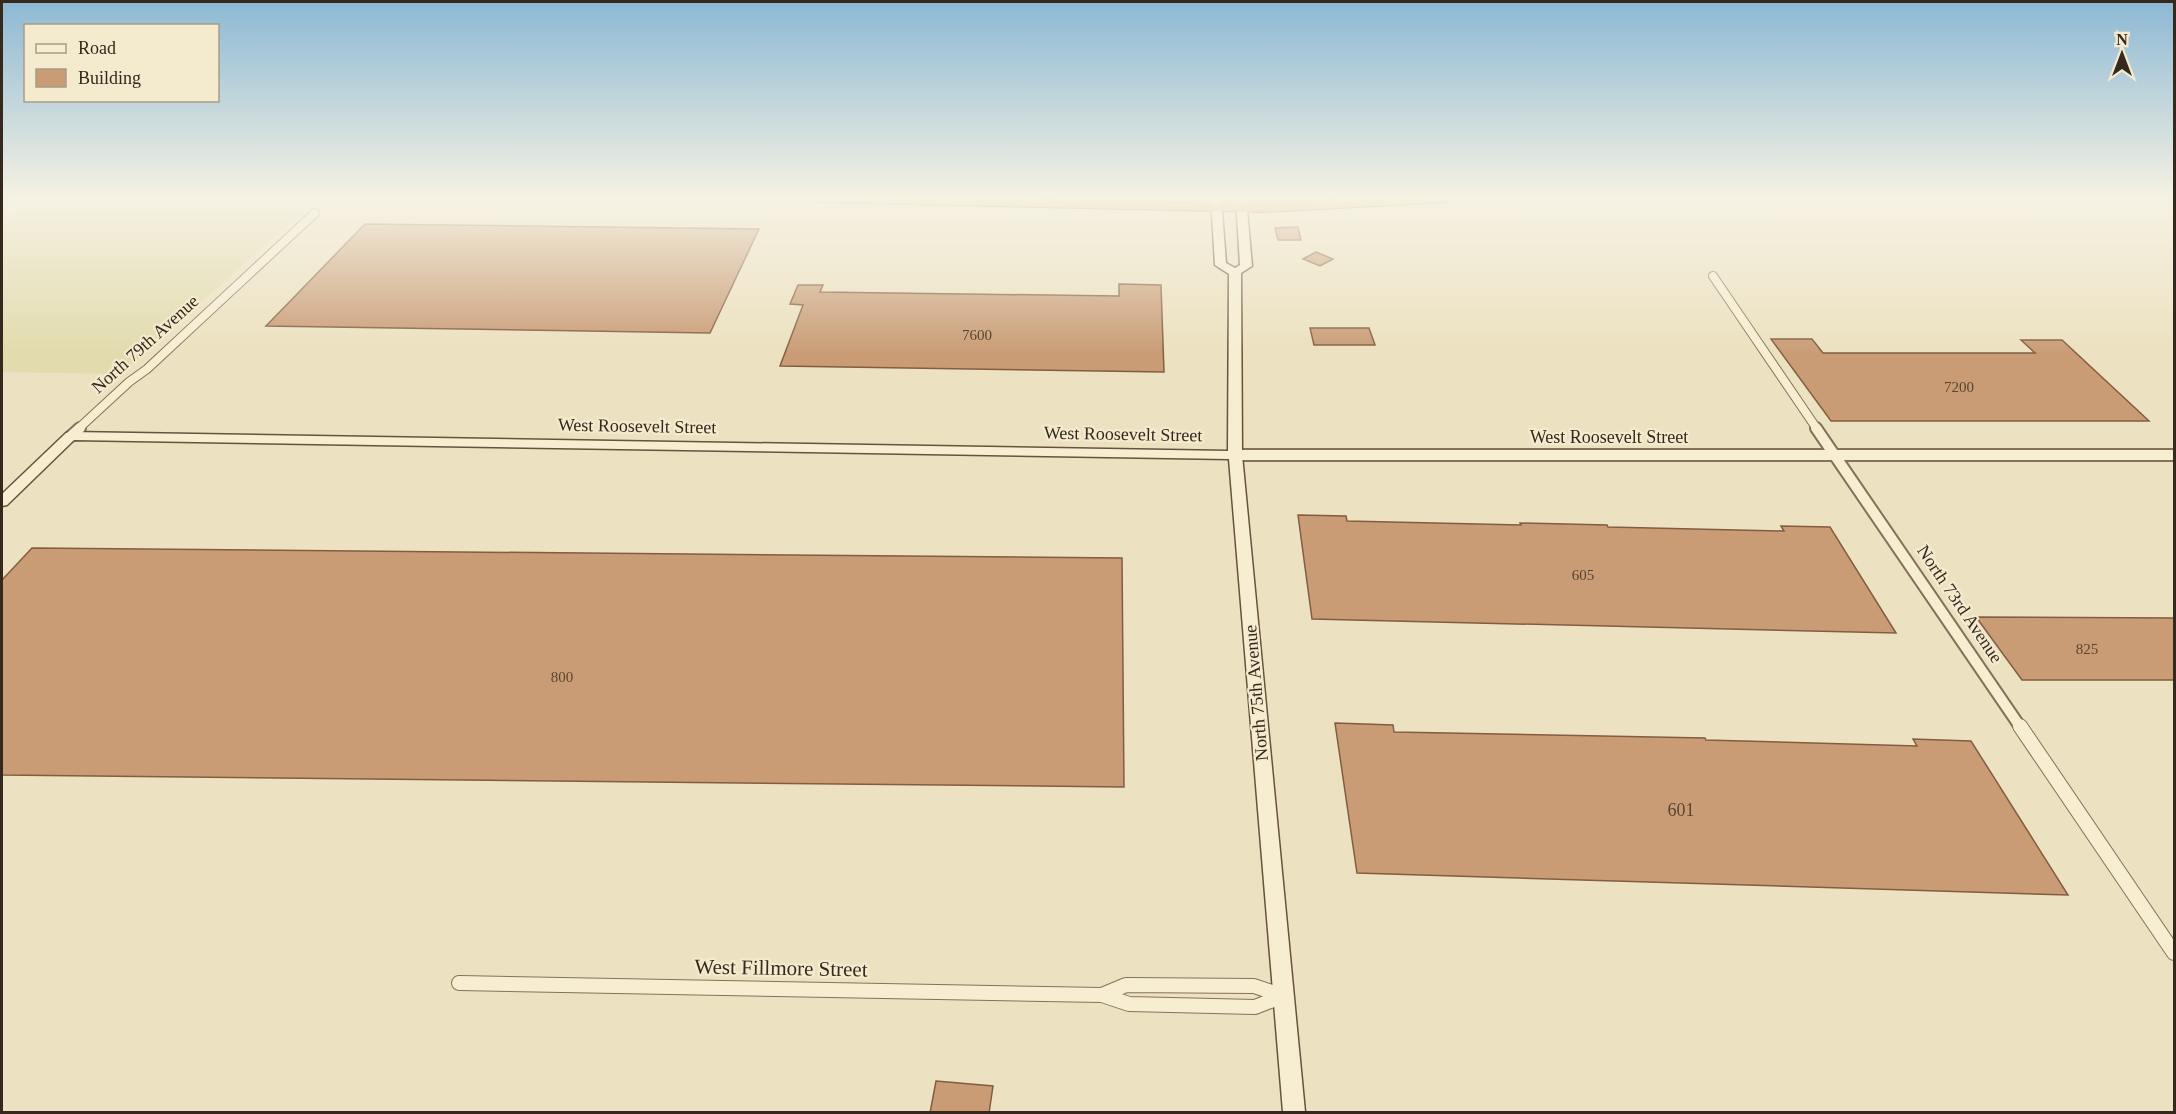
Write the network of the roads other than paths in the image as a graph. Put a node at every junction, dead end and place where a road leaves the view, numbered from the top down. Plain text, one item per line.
1 (275, 250) edge
2 (1220, 250) edge
3 (1245, 250) edge
4 (1234, 272) junction
5 (1713, 276) dead end
6 (71, 436) junction
7 (1235, 455) junction
8 (1835, 455) junction
9 (2175, 455) edge
10 (2, 502) edge
11 (2175, 953) edge
12 (459, 983) dead end
13 (1182, 986) junction
14 (1102, 995) junction
15 (1283, 996) junction
16 (1181, 1006) junction
17 (1293, 1113) edge

1 - 6 street, North 79th Avenue
2 - 4 main road
3 - 4 main road, North 75th Avenue
4 - 7 main road, North 75th Avenue
5 - 8 street, North 73rd Avenue
6 - 7 main road, West Roosevelt Street
6 - 10 main road, North 79th Avenue
7 - 8 street, West Roosevelt Street
7 - 15 main road, North 75th Avenue
8 - 9 street, West Roosevelt Street
8 - 11 street, North 73rd Avenue
12 - 14 street, West Fillmore Street
13 - 14 street, West Fillmore Street
13 - 15 street, West Fillmore Street
13 - 16 street
14 - 16 street, West Fillmore Street
15 - 16 street, West Fillmore Street
15 - 17 main road, North 75th Avenue

